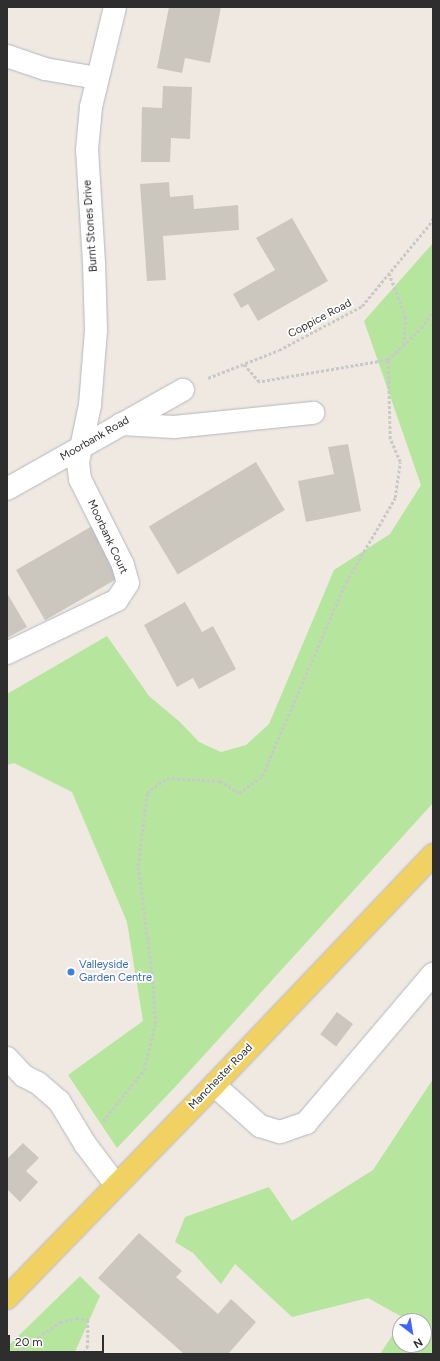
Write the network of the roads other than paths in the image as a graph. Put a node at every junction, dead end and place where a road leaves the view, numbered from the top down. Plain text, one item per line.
1 (114, 7) edge
2 (7, 56) edge
3 (97, 78) junction
4 (183, 390) road end
5 (313, 413) dead end
6 (121, 424) junction
7 (81, 446) junction
8 (7, 489) edge
9 (7, 653) edge
10 (433, 855) edge
11 (433, 974) edge
12 (7, 1058) edge
13 (214, 1085) junction
14 (116, 1185) junction
15 (7, 1298) edge

1 - 3 street, Burnt Stones Drive
2 - 3 street
3 - 7 street, Burnt Stones Drive
4 - 6 street, Moorbank Road
5 - 6 street
6 - 7 street, Moorbank Road
7 - 8 street, Moorbank Road
7 - 9 street, Moorbank Court
10 - 13 main road, Manchester Road
11 - 13 street
12 - 14 street
13 - 14 main road, Manchester Road
14 - 15 main road, Manchester Road

